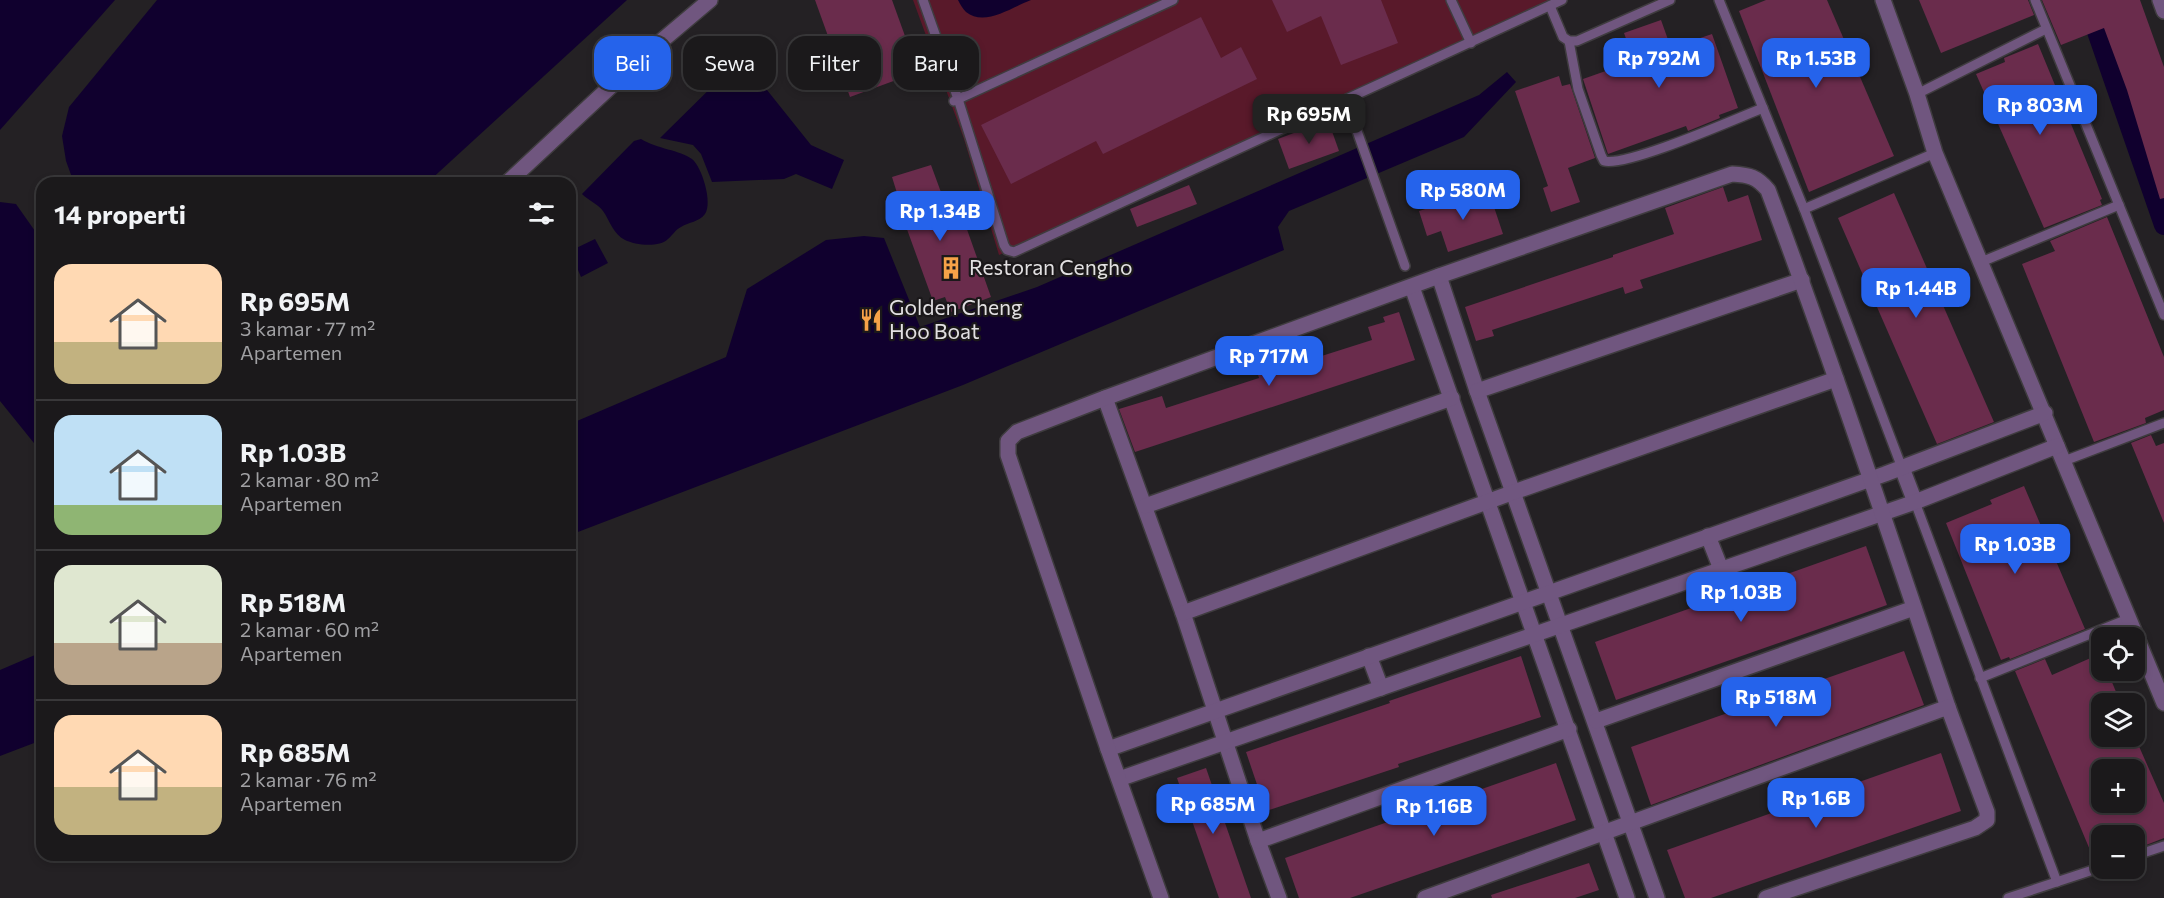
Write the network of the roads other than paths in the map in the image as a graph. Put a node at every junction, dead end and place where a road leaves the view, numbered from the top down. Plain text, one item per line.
1 (710, 0) edge
2 (923, 0) edge
3 (1173, 0) edge
4 (1451, 0) edge
5 (1563, 0) edge
6 (1670, 0) edge
7 (1883, 0) edge
8 (2035, 0) edge
9 (2160, 0) edge
10 (1721, 1) edge
11 (1551, 6) junction
12 (2164, 11) edge
13 (2046, 29) junction
14 (1569, 41) junction
15 (1471, 43) junction
16 (1917, 94) junction
17 (1347, 100) junction
18 (955, 101) junction
19 (1763, 108) junction
20 (1935, 153) junction
21 (513, 177) edge
22 (2119, 205) junction
23 (1804, 209) junction
24 (1981, 262) junction
25 (1405, 266) dead end
26 (1438, 276) junction
27 (1802, 280) junction
28 (1412, 287) junction
29 (2164, 315) edge
30 (1836, 379) junction
31 (1477, 391) junction
32 (1105, 398) junction
33 (1452, 398) junction
34 (2045, 413) junction
35 (2164, 423) edge
36 (2057, 447) junction
37 (2064, 461) junction
38 (1902, 468) junction
39 (1871, 479) junction
40 (1514, 492) junction
41 (1915, 502) junction
42 (1490, 503) junction
43 (1145, 506) junction
44 (1882, 514) junction
45 (1708, 536) junction
46 (1721, 569) junction
47 (1549, 592) junction
48 (1524, 602) junction
49 (1914, 608) junction
50 (1183, 613) junction
51 (2128, 619) junction
52 (1561, 625) junction
53 (1536, 634) junction
54 (1369, 656) junction
55 (1980, 678) junction
56 (1381, 688) junction
57 (2164, 703) edge
58 (1948, 707) junction
59 (1215, 711) junction
60 (1596, 722) junction
61 (1569, 729) junction
62 (1225, 742) junction
63 (1108, 749) junction
64 (1119, 779) junction
65 (1631, 823) junction
66 (1604, 831) junction
67 (1257, 841) junction
68 (2164, 846) edge
69 (2145, 852) edge
70 (2091, 871) edge
71 (2057, 882) junction
72 (1161, 898) edge
73 (1279, 898) edge
74 (1425, 898) edge
75 (1627, 898) edge
76 (1657, 898) edge
77 (1766, 898) edge
78 (2008, 898) edge

1 - 21 street
2 - 18 lane
3 - 18 lane
4 - 15 lane
5 - 11 lane
6 - 14 lane
7 - 16 street
8 - 13 lane
9 - 12 street
10 - 19 lane
11 - 14 lane
11 - 15 lane
13 - 16 lane
13 - 22 lane
14 - 19 lane
15 - 17 lane
16 - 20 street
17 - 18 lane
17 - 25 lane
19 - 23 lane
20 - 23 lane
20 - 24 street
22 - 24 lane
22 - 29 lane
23 - 38 lane
24 - 34 street
26 - 27 street
26 - 28 street
26 - 31 street
27 - 30 street
27 - 31 street
28 - 32 street
28 - 33 street
30 - 39 street
30 - 40 street
31 - 40 street
32 - 43 street
32 - 63 street
33 - 42 street
33 - 43 street
34 - 36 street
34 - 38 street
35 - 37 lane
36 - 37 street
36 - 41 street
37 - 51 street
38 - 39 street
38 - 41 street
39 - 44 street
39 - 45 street
40 - 42 street
40 - 47 street
41 - 44 street
41 - 55 lane
42 - 48 street
42 - 50 street
43 - 50 street
44 - 46 street
44 - 49 street
45 - 46 street
45 - 47 street
46 - 52 street
47 - 48 street
47 - 52 street
48 - 53 street
48 - 54 street
49 - 58 street
49 - 60 street
50 - 59 street
51 - 55 lane
51 - 57 street
52 - 53 street
52 - 60 street
53 - 56 street
53 - 61 street
54 - 56 street
54 - 59 street
55 - 71 lane
56 - 62 street
58 - 65 street
58 - 77 street
59 - 62 street
59 - 63 street
60 - 65 street
61 - 66 street
61 - 67 street
62 - 64 street
62 - 67 street
63 - 64 street
64 - 72 street
65 - 66 street
65 - 76 street
66 - 74 street
66 - 75 street
67 - 73 street
68 - 69 lane
70 - 71 lane
71 - 78 lane

